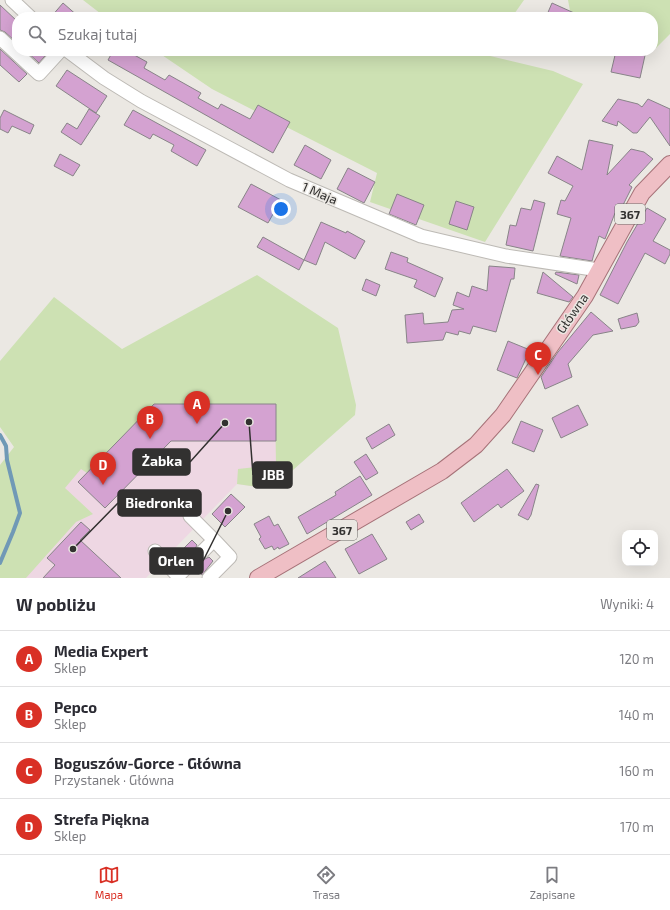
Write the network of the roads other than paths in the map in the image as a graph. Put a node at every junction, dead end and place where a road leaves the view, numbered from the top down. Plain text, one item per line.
1 (12, 0) edge
2 (25, 12) edge
3 (0, 38) edge
4 (12, 49) edge
5 (20, 56) edge
6 (55, 56) edge
7 (75, 56) edge
8 (670, 164) edge
9 (598, 270) junction
10 (190, 516) dead end
11 (214, 540) junction
12 (155, 551) dead end
13 (203, 551) dead end
14 (190, 564) dead end
15 (179, 577) edge
16 (209, 578) edge
17 (258, 578) edge

1 - 2 street
3 - 4 street
5 - 6 street
7 - 9 street, 1 Maja
8 - 9 main road, Główna / 367
9 - 17 main road, Główna / 367
10 - 11 street
11 - 13 street
11 - 16 street
12 - 15 street
14 - 15 street

